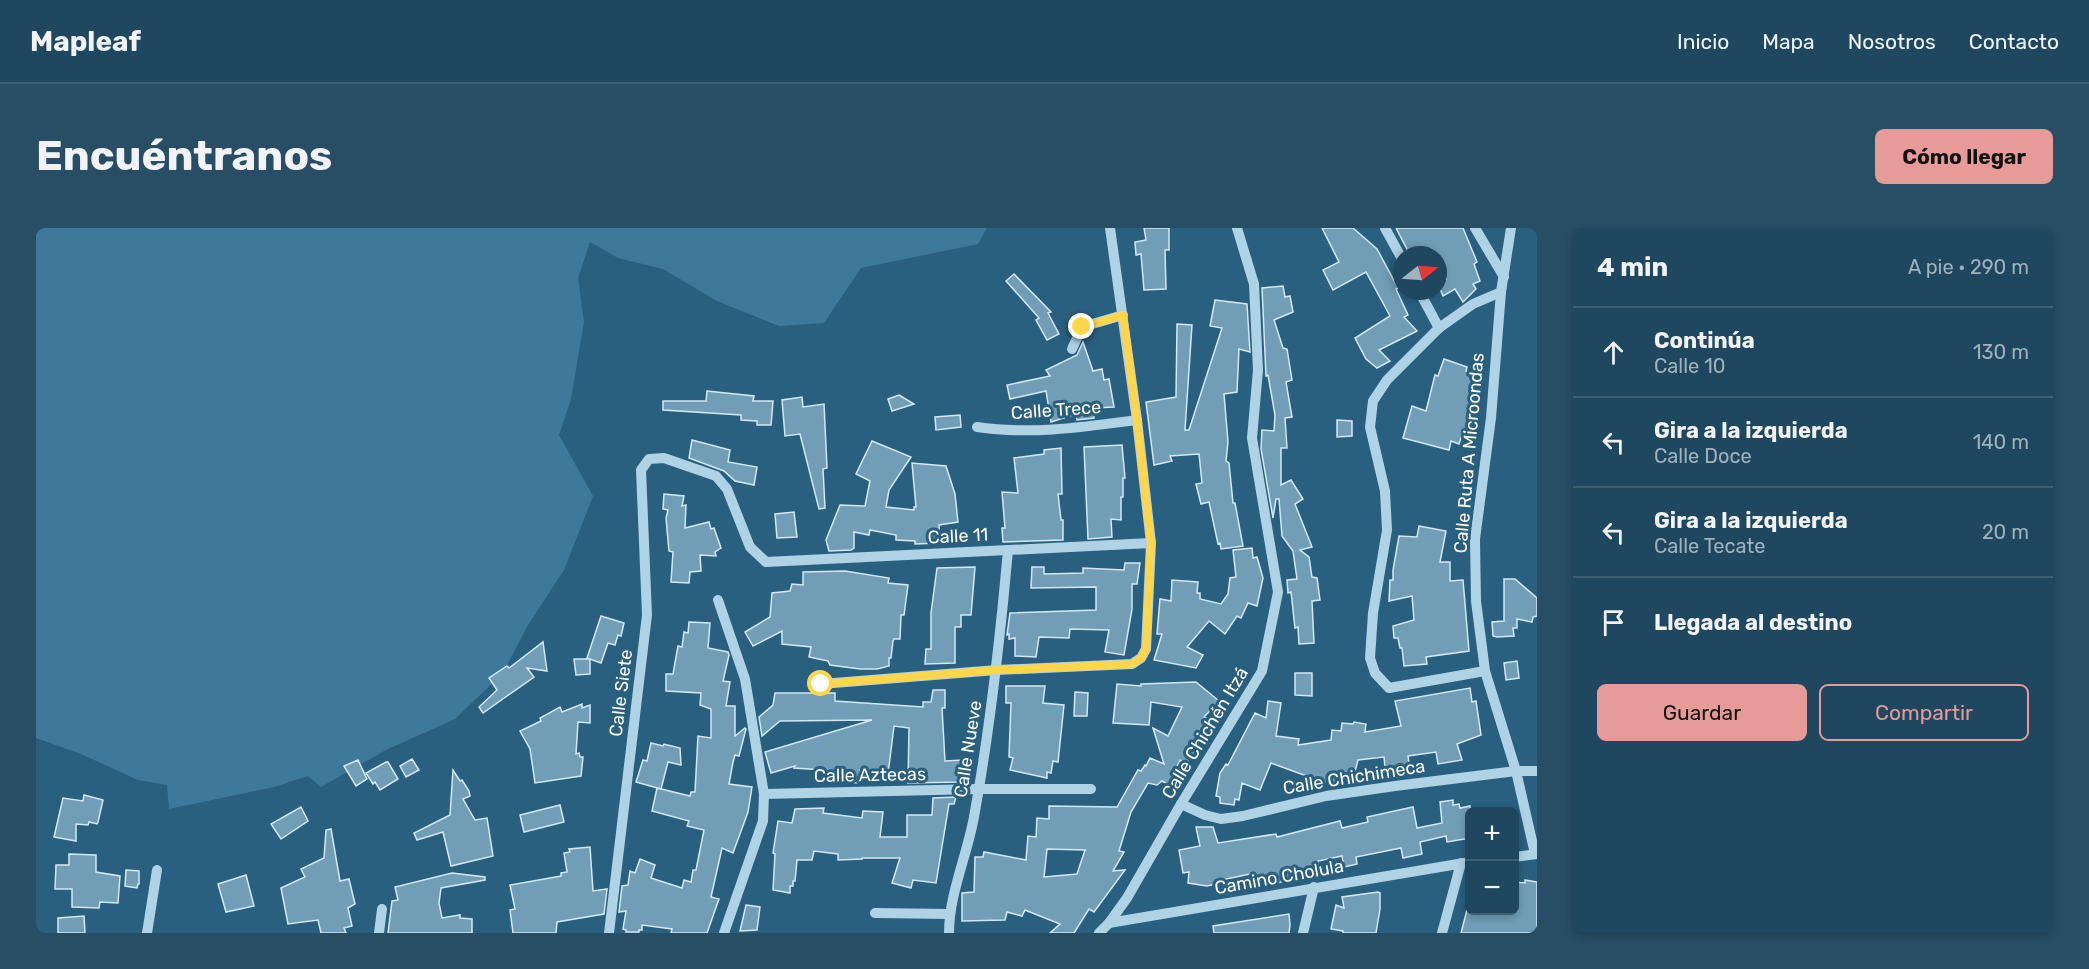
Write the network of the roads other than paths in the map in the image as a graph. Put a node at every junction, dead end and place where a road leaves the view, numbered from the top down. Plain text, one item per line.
1 (1110, 228) edge
2 (1237, 228) edge
3 (1385, 228) edge
4 (1475, 228) edge
5 (1511, 228) edge
6 (1395, 246) edge
7 (1504, 277) junction
8 (1501, 292) junction
9 (1424, 300) edge
10 (1123, 315) junction
11 (1439, 328) junction
12 (1072, 349) dead end
13 (1137, 420) junction
14 (976, 427) dead end
15 (1151, 543) junction
16 (1008, 550) junction
17 (766, 562) joint
18 (718, 600) dead end
19 (997, 670) junction
20 (1485, 671) junction
21 (821, 684) dead end
22 (1516, 771) junction
23 (1537, 771) edge
24 (978, 789) junction
25 (1091, 789) dead end
26 (764, 794) junction
27 (1181, 804) junction
28 (1536, 854) edge
29 (1519, 856) edge
30 (1465, 863) edge
31 (158, 870) dead end
32 (1314, 887) junction
33 (382, 909) dead end
34 (875, 913) dead end
35 (949, 914) junction
36 (1109, 923) junction
37 (147, 933) edge
38 (379, 933) edge
39 (609, 933) edge
40 (724, 933) edge
41 (949, 933) edge
42 (1099, 933) edge
43 (1303, 933) edge
44 (1442, 933) edge

1 - 10 street
2 - 27 street, Calle Chichén Itzá
3 - 6 street
4 - 7 street
5 - 7 street, Calle Ruta A Microondas
7 - 8 street, Calle Ruta A Microondas
8 - 11 street
8 - 20 street, Calle Ruta A Microondas
9 - 11 street
10 - 12 street
10 - 13 street
11 - 20 street
13 - 14 street, Calle Trece
13 - 15 street
15 - 16 street, Calle 11
15 - 19 street
16 - 17 street, Calle 11
16 - 19 street, Calle Nueve
17 - 39 street, Calle Siete
18 - 26 street
19 - 21 street
19 - 24 street, Calle Nueve
20 - 22 street, Calle Ruta A Microondas
22 - 23 street, Calle Chichimeca
22 - 27 street, Calle Chichimeca
22 - 28 street, Calle Ruta A Microondas
24 - 25 street, Calle Aztecas
24 - 26 street, Calle Aztecas
24 - 35 street, Calle Nueve
26 - 40 street
27 - 36 street, Calle Chichén Itzá
28 - 29 street
30 - 32 street, Camino Cholula
30 - 44 street
31 - 37 street
32 - 36 street, Camino Cholula
32 - 43 street
33 - 38 street
34 - 35 street
35 - 41 street, Calle Nueve
36 - 42 street

